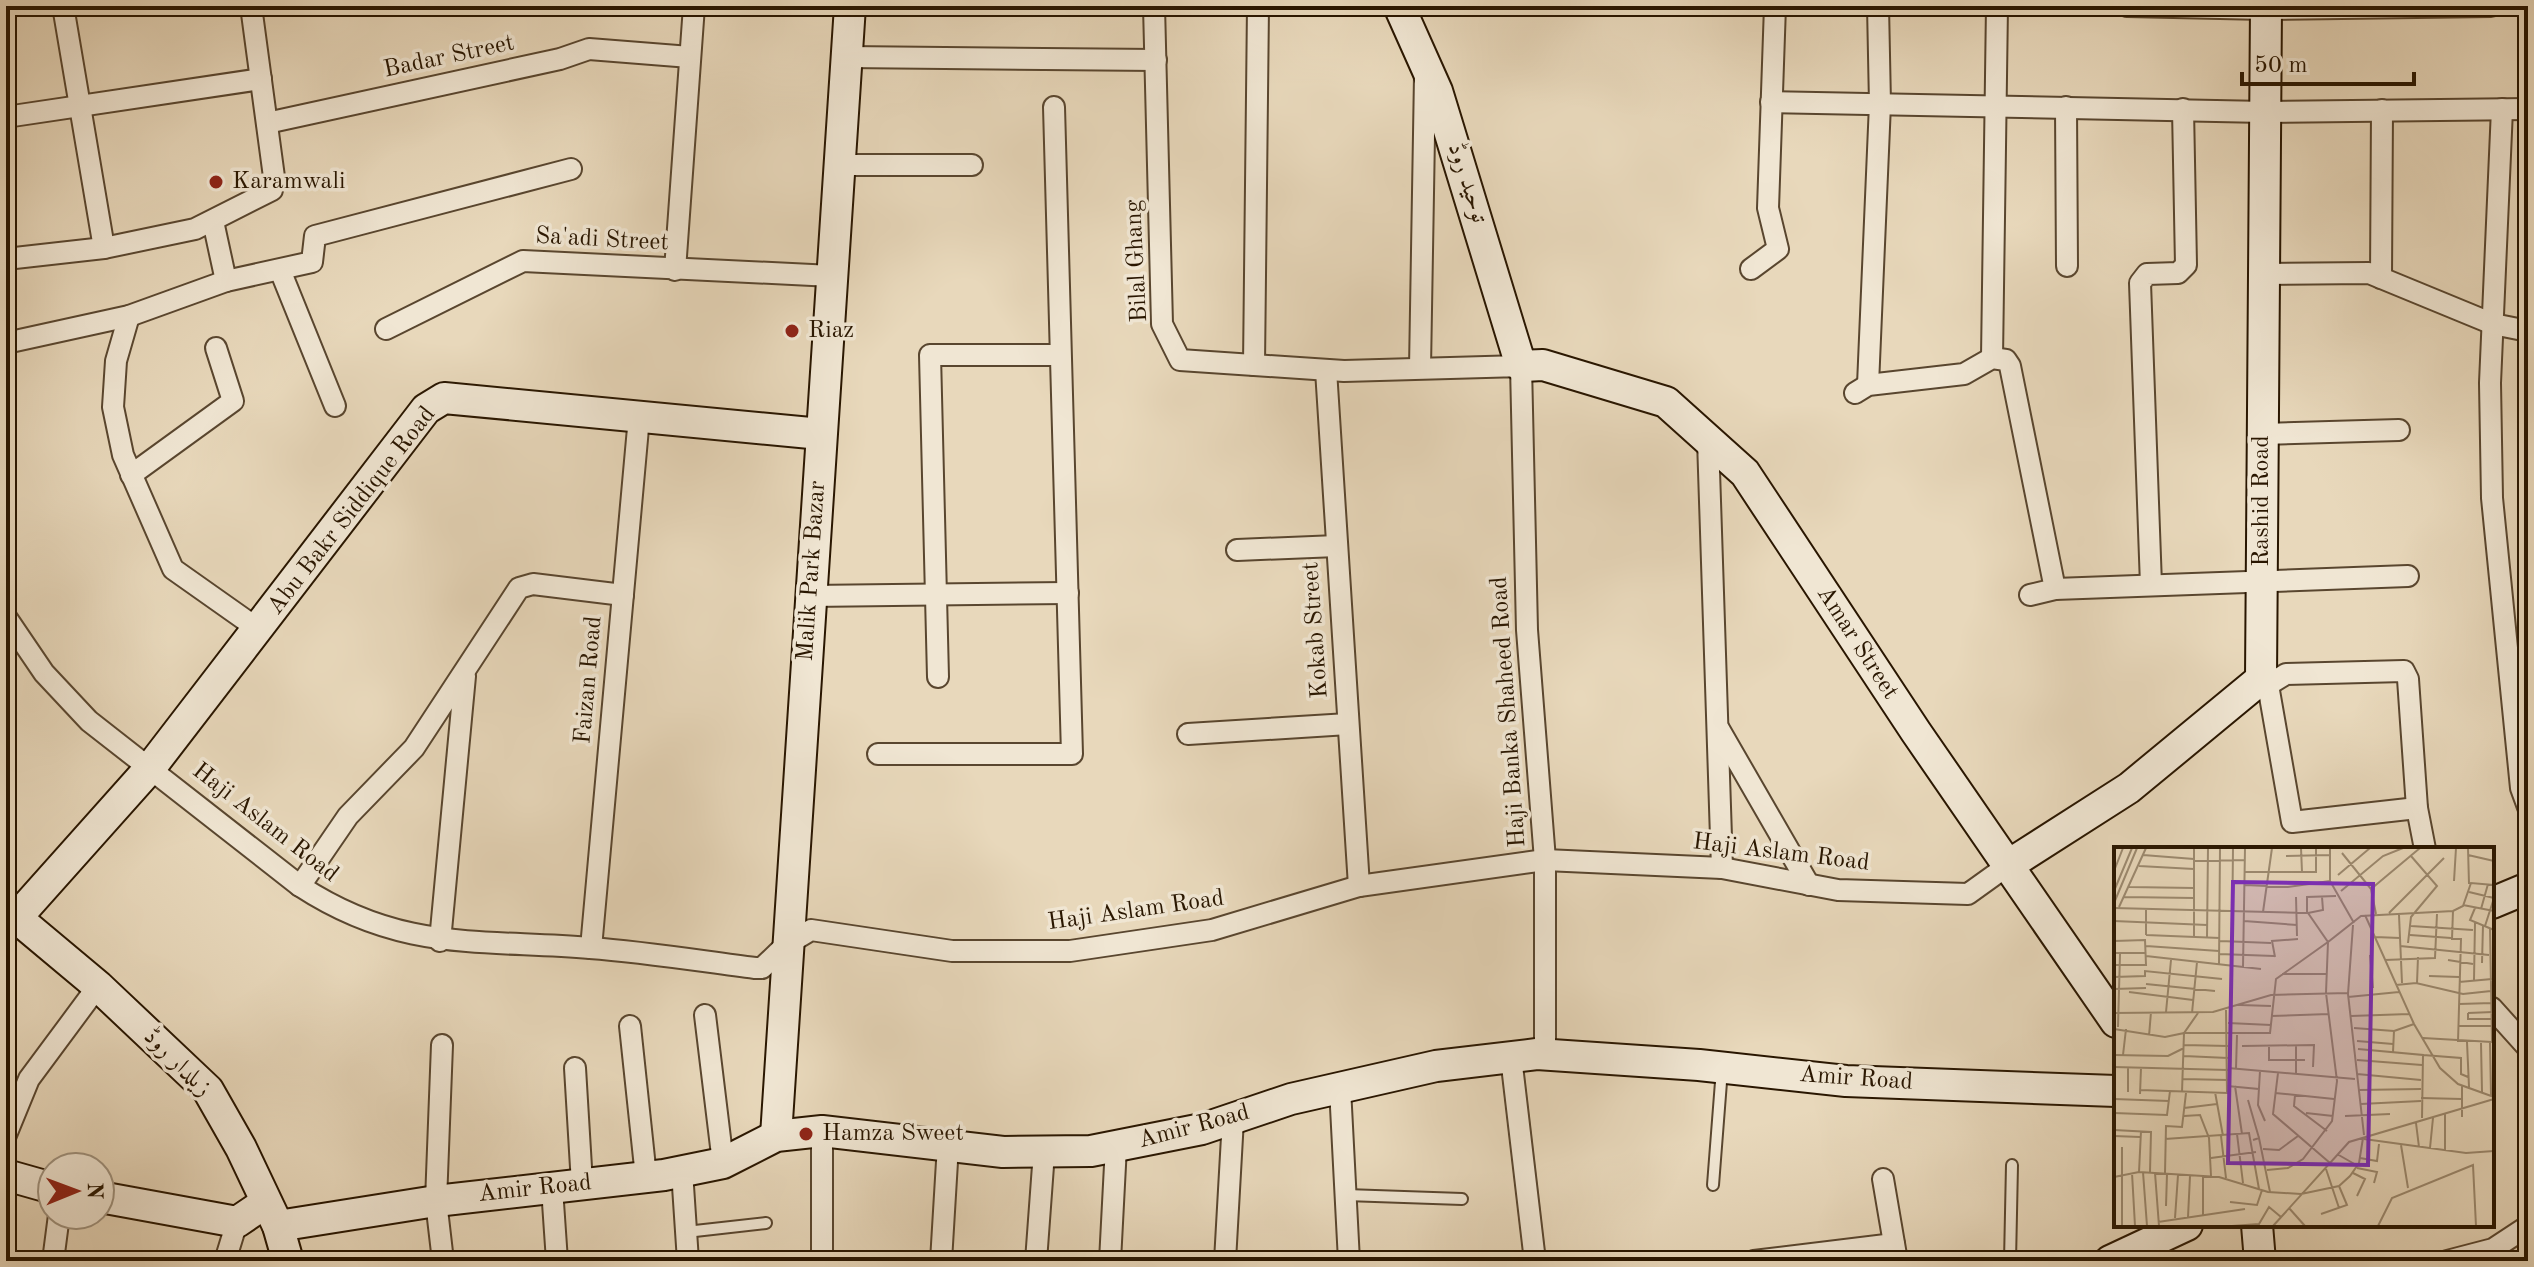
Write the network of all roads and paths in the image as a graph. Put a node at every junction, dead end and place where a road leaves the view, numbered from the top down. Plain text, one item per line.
1 (63, 6) edge
2 (251, 6) edge
3 (694, 6) edge
4 (850, 6) edge
5 (1154, 6) edge
6 (1258, 6) edge
7 (1399, 6) edge
8 (1775, 6) edge
9 (1878, 6) edge
10 (1997, 6) edge
11 (2127, 6) edge
12 (2491, 6) edge
13 (2266, 8) edge
14 (690, 57) junction
15 (847, 57) junction
16 (1156, 60) junction
17 (1425, 64) junction
18 (261, 79) junction
19 (1771, 102) junction
20 (1880, 104) junction
21 (1998, 105) junction
22 (79, 107) junction
23 (1054, 107) dead end
24 (2066, 107) junction
25 (2183, 109) junction
26 (2502, 109) junction
27 (2528, 109) edge
28 (2382, 110) junction
29 (2265, 112) junction
30 (6, 117) edge
31 (267, 123) junction
32 (840, 165) junction
33 (972, 165) dead end
34 (571, 169) dead end
35 (213, 221) junction
36 (104, 248) junction
37 (6, 259) edge
38 (2067, 266) dead end
39 (1751, 269) dead end
40 (280, 270) junction
41 (675, 270) junction
42 (2264, 274) junction
43 (832, 276) junction
44 (2381, 278) junction
45 (226, 281) junction
46 (129, 316) junction
47 (2493, 324) junction
48 (386, 329) dead end
49 (2528, 331) edge
50 (6, 343) edge
51 (216, 348) dead end
52 (1060, 355) junction
53 (1992, 358) junction
54 (1254, 365) junction
55 (1521, 366) junction
56 (1420, 368) junction
57 (1326, 370) junction
58 (335, 406) dead end
59 (639, 417) junction
60 (2399, 430) dead end
61 (821, 434) junction
62 (2263, 434) junction
63 (1708, 440) junction
64 (131, 475) junction
65 (1337, 546) junction
66 (1237, 550) dead end
67 (2408, 576) dead end
68 (2262, 580) junction
69 (2151, 585) junction
70 (2055, 589) junction
71 (1068, 593) junction
72 (623, 595) junction
73 (935, 595) junction
74 (2030, 595) dead end
75 (810, 596) junction
76 (6, 617) edge
77 (258, 629) junction
78 (465, 672) junction
79 (938, 677) dead end
80 (2265, 682) junction
81 (1348, 724) junction
82 (1717, 726) junction
83 (1188, 734) dead end
84 (878, 754) dead end
85 (151, 767) junction
86 (2528, 807) edge
87 (2417, 808) junction
88 (2425, 847) edge
89 (1545, 860) junction
90 (2007, 866) junction
91 (1722, 868) junction
92 (1809, 885) junction
93 (300, 886) junction
94 (1359, 886) junction
95 (2528, 888) edge
96 (2494, 902) edge
97 (12, 912) edge
98 (440, 941) junction
99 (786, 945) junction
100 (591, 948) junction
101 (98, 986) junction
102 (2494, 1010) edge
103 (705, 1015) dead end
104 (2114, 1019) edge
105 (630, 1026) dead end
106 (442, 1045) dead end
107 (2528, 1048) edge
108 (1545, 1055) junction
109 (1511, 1057) junction
110 (1722, 1067) junction
111 (575, 1068) dead end
112 (1340, 1088) junction
113 (2114, 1091) edge
114 (1233, 1119) junction
115 (822, 1131) junction
116 (6, 1135) edge
117 (776, 1136) junction
118 (948, 1145) junction
119 (1116, 1146) junction
120 (1044, 1152) junction
121 (723, 1163) junction
122 (2012, 1165) dead end
123 (682, 1171) junction
124 (6, 1175) edge
125 (646, 1177) junction
126 (1883, 1179) dead end
127 (36, 1183) edge
128 (582, 1184) junction
129 (1713, 1185) dead end
130 (552, 1188) junction
131 (1346, 1195) junction
132 (1462, 1199) dead end
133 (116, 1200) edge
134 (436, 1201) junction
135 (272, 1215) junction
136 (237, 1222) junction
137 (766, 1223) dead end
138 (2528, 1226) edge
139 (2183, 1227) edge
140 (2257, 1227) edge
141 (57, 1231) edge
142 (686, 1232) junction
143 (1896, 1253) edge
144 (2497, 1255) edge
145 (1349, 1259) edge
146 (53, 1261) edge
147 (225, 1261) edge
148 (288, 1261) edge
149 (443, 1261) edge
150 (557, 1261) edge
151 (688, 1261) edge
152 (822, 1261) edge
153 (941, 1261) edge
154 (1036, 1261) edge
155 (1110, 1261) edge
156 (1225, 1261) edge
157 (1405, 1261) edge
158 (1535, 1261) edge
159 (1754, 1261) edge
160 (2010, 1261) edge
161 (2110, 1261) edge
162 (2260, 1261) edge
163 (2447, 1261) edge

1 - 22 street
2 - 18 street
3 - 14 street
4 - 15 street, Malik Park Bazar
5 - 16 street, Bilal Ghang
6 - 54 street
7 - 17 street, توحید روڈ
8 - 19 street
9 - 20 street
10 - 21 street
11 - 13 street
12 - 13 street
13 - 29 street, Rashid Road
14 - 31 street, Badar Street
14 - 41 street
15 - 16 street
15 - 32 street, Malik Park Bazar
16 - 54 street, Bilal Ghang
17 - 55 street, توحید روڈ
17 - 56 street
18 - 22 street
18 - 31 street
19 - 20 street
19 - 39 street
20 - 21 street
20 - 53 street
21 - 24 street
21 - 53 street
22 - 30 street
22 - 36 street
23 - 52 street
24 - 25 street
24 - 38 street
25 - 29 street
25 - 69 street
26 - 27 street
26 - 28 street
26 - 47 street
28 - 29 street
28 - 44 street
29 - 42 street, Rashid Road
31 - 35 street
32 - 33 street
32 - 43 street, Malik Park Bazar
34 - 40 street
35 - 36 street
35 - 45 street
36 - 37 street
40 - 45 street
40 - 58 street
41 - 43 street, Sa'adi Street
41 - 48 street, Sa'adi Street
42 - 44 street
42 - 62 street, Rashid Road
43 - 61 street, Malik Park Bazar
44 - 47 street
45 - 46 street
46 - 50 street
46 - 64 street
47 - 49 street
47 - 86 street
51 - 64 street
52 - 71 street
52 - 73 street
53 - 70 street
54 - 57 street, Bilal Ghang
55 - 56 street, Bilal Ghang
55 - 63 street, Amar Street
55 - 89 street, Haji Banka Shaheed Road
56 - 57 street, Bilal Ghang
57 - 65 street, Kokab Street
59 - 61 street, Abu Bakr Siddique Road
59 - 72 street, Faizan Road
59 - 77 street, Abu Bakr Siddique Road
60 - 62 street
61 - 75 street, Malik Park Bazar
62 - 68 street, Rashid Road
63 - 82 street
63 - 90 street, Amar Street
64 - 77 street
65 - 66 street
65 - 81 street, Kokab Street
67 - 68 street
68 - 69 street
68 - 80 street, Rashid Road
69 - 70 street
70 - 74 street
71 - 73 street
71 - 84 street
72 - 78 street
72 - 100 street, Faizan Road
73 - 75 street
73 - 79 street
75 - 99 street, Malik Park Bazar
76 - 85 street, Haji Aslam Road
77 - 85 street, Abu Bakr Siddique Road
78 - 93 street
78 - 98 street
80 - 87 street
80 - 87 street
80 - 90 street
81 - 83 street
81 - 94 street, Kokab Street
82 - 91 street
82 - 92 street
85 - 93 street, Haji Aslam Road
85 - 97 street, Abu Bakr Siddique Road
87 - 88 street
89 - 91 street, Haji Aslam Road
89 - 94 street, Haji Aslam Road
89 - 108 street, Haji Banka Shaheed Road
90 - 92 street, Haji Aslam Road
90 - 104 street, Amar Street
91 - 92 street, Haji Aslam Road
93 - 98 street, Haji Aslam Road
94 - 99 street, Haji Aslam Road
95 - 96 street
97 - 101 street, زیلدار روڈ
98 - 100 street, Haji Aslam Road
99 - 100 street, Haji Aslam Road
99 - 117 street, Malik Park Bazar
101 - 116 street
101 - 135 street, زیلدار روڈ
102 - 107 street
103 - 121 street
105 - 125 street
106 - 134 street
108 - 109 street, Amir Road
108 - 110 street, Amir Road
109 - 112 street, Amir Road
109 - 158 street
110 - 113 street, Amir Road
110 - 129 lane
111 - 128 street
112 - 114 street, Amir Road
112 - 131 street
114 - 119 street, Amir Road
114 - 156 street
115 - 117 street, Amir Road
115 - 118 street, Amir Road
115 - 152 street
117 - 121 street, Amir Road
118 - 120 street, Amir Road
118 - 153 street
119 - 120 street, Amir Road
119 - 155 street
120 - 154 street
121 - 123 street, Amir Road
122 - 160 lane
123 - 125 street, Amir Road
123 - 142 street
124 - 127 street
125 - 128 street, Amir Road
126 - 143 street
128 - 130 street, Amir Road
130 - 134 street, Amir Road
130 - 150 street
131 - 132 lane
131 - 145 street
133 - 136 street
134 - 135 street, Amir Road
134 - 149 street
135 - 136 street
135 - 148 street, زیلدار روڈ
136 - 147 street
137 - 142 lane
138 - 144 street
139 - 161 street
140 - 162 street
141 - 146 street
142 - 151 street
143 - 159 street
144 - 163 street
145 - 157 lane

